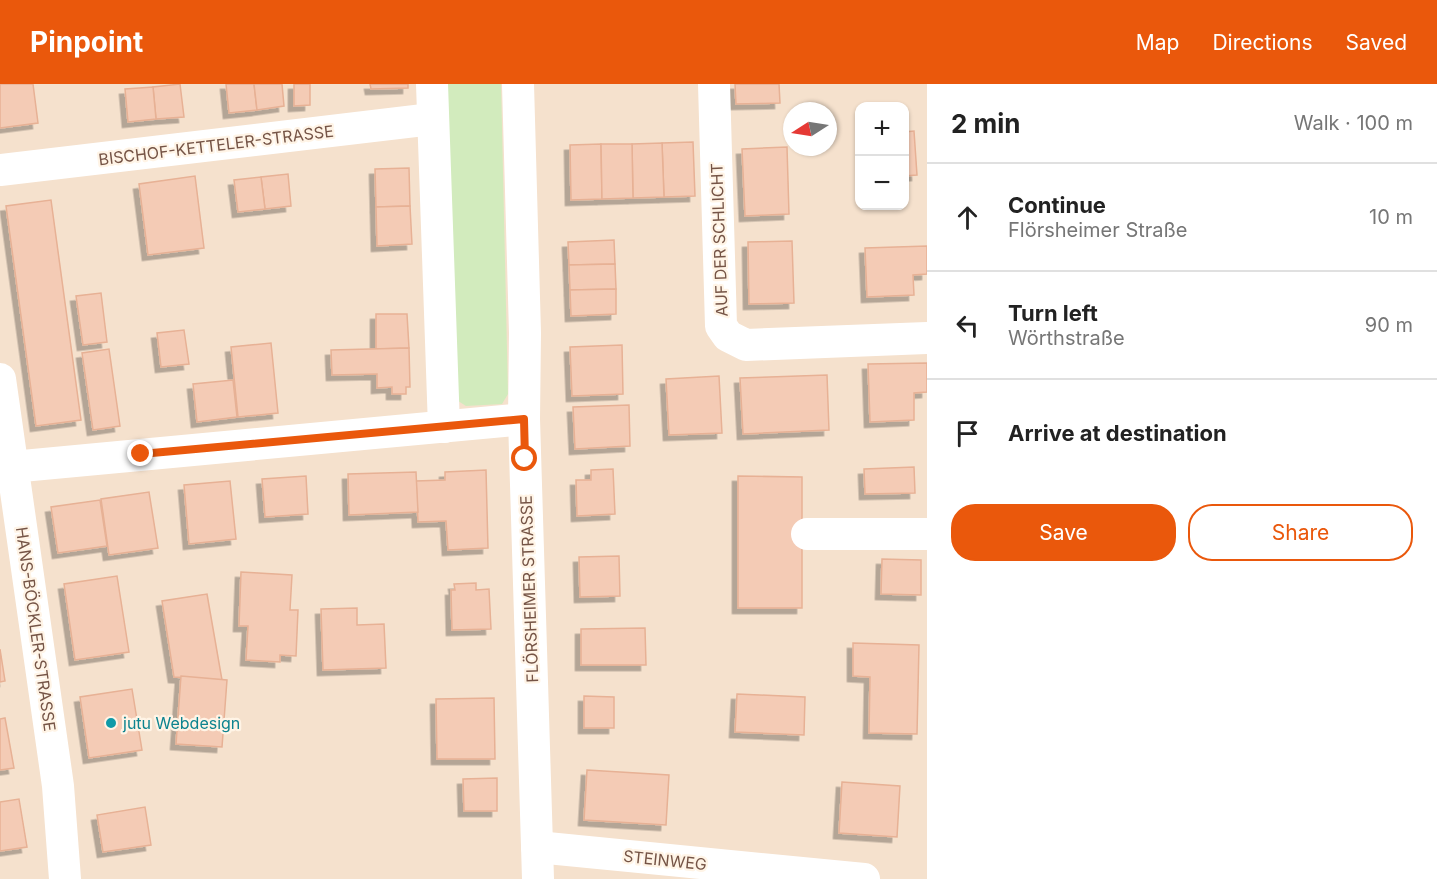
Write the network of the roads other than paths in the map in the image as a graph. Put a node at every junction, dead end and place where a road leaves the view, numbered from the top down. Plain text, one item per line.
1 (432, 84) edge
2 (518, 84) edge
3 (714, 84) edge
4 (432, 119) junction
5 (0, 170) edge
6 (927, 338) edge
7 (1, 394) edge
8 (524, 419) junction
9 (444, 427) junction
10 (7, 467) edge
11 (807, 534) dead end
12 (927, 534) edge
13 (537, 847) junction
14 (65, 879) edge
15 (538, 879) edge
16 (864, 879) edge

1 - 4 street
2 - 8 street, FLÖRSHEIMER STRASSE
3 - 6 street, AUF DER SCHLICHT
4 - 5 street, BISCHOF-KETTELER-STRASSE
4 - 9 street
7 - 10 street, HANS-BÖCKLER-STRASSE
8 - 9 street
8 - 13 street, FLÖRSHEIMER STRASSE
9 - 10 street
10 - 14 street, HANS-BÖCKLER-STRASSE
11 - 12 street
13 - 15 street, FLÖRSHEIMER STRASSE
13 - 16 street, STEINWEG

